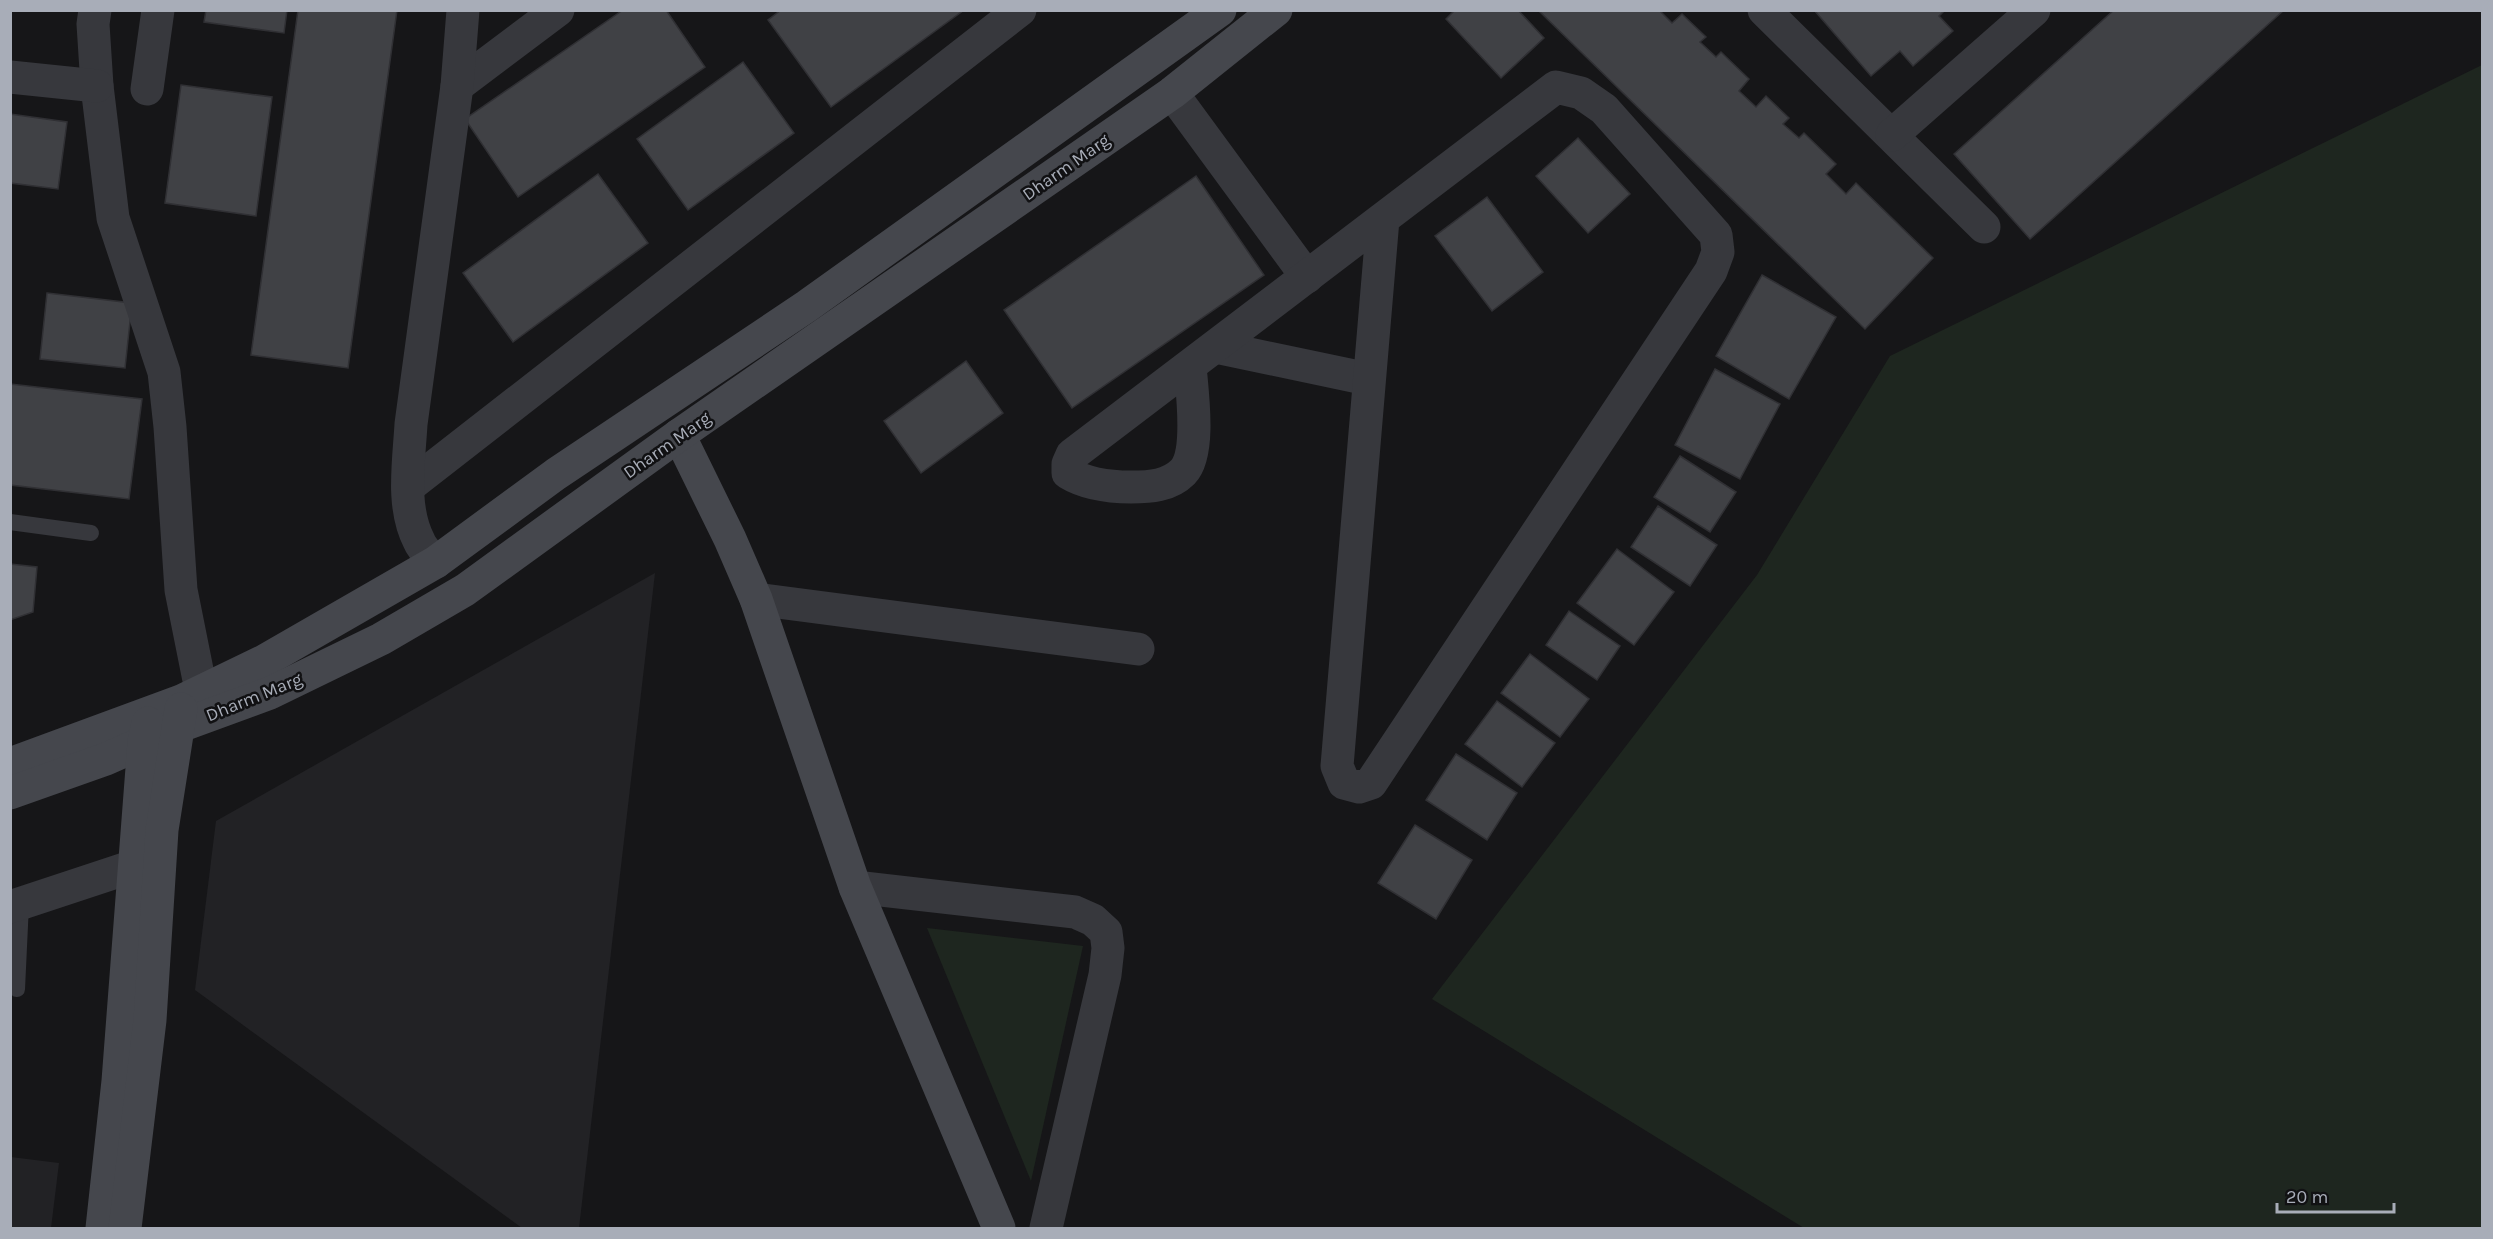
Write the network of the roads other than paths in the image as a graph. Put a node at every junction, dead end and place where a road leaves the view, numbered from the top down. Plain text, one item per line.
1 (95, 10) edge
2 (158, 10) edge
3 (463, 10) edge
4 (558, 10) edge
5 (1020, 10) edge
6 (1220, 10) edge
7 (1276, 10) edge
8 (1764, 10) edge
9 (2034, 10) edge
10 (10, 77) edge
11 (97, 86) junction
12 (456, 86) junction
13 (147, 89) dead end
14 (1172, 93) junction
15 (1892, 135) junction
16 (1383, 219) junction
17 (1984, 227) dead end
18 (1307, 277) junction
19 (1216, 347) junction
20 (1190, 366) dead end
21 (1368, 379) junction
22 (680, 435) junction
23 (408, 487) junction
24 (10, 522) edge
25 (91, 533) dead end
26 (436, 562) junction
27 (756, 599) junction
28 (1138, 649) dead end
29 (187, 706) junction
30 (148, 727) junction
31 (10, 764) edge
32 (10, 793) edge
33 (134, 866) junction
34 (855, 887) junction
35 (16, 906) edge
36 (16, 989) dead end
37 (102, 1228) edge
38 (125, 1228) edge
39 (999, 1228) edge
40 (1046, 1228) edge

1 - 11 street
2 - 13 street
3 - 12 street
4 - 12 street
5 - 23 street
6 - 26 main road, Dharm Marg
7 - 14 main road, Dharm Marg
8 - 15 street
9 - 15 street
10 - 11 street
11 - 29 street
12 - 23 street
14 - 18 street
14 - 22 main road, Dharm Marg
15 - 17 street
16 - 18 street
16 - 21 street
16 - 21 street
18 - 19 street
19 - 20 street
19 - 21 street
22 - 27 main road
22 - 29 main road, Dharm Marg
23 - 26 street
24 - 25 lane
26 - 29 main road, Dharm Marg
27 - 28 street
27 - 34 main road
29 - 30 main road, Dharm Marg
29 - 38 main road
30 - 31 main road, Dharm Marg
30 - 32 main road, Dharm Marg
30 - 33 main road
33 - 35 street
33 - 37 main road
34 - 39 main road
34 - 40 street
35 - 36 lane

